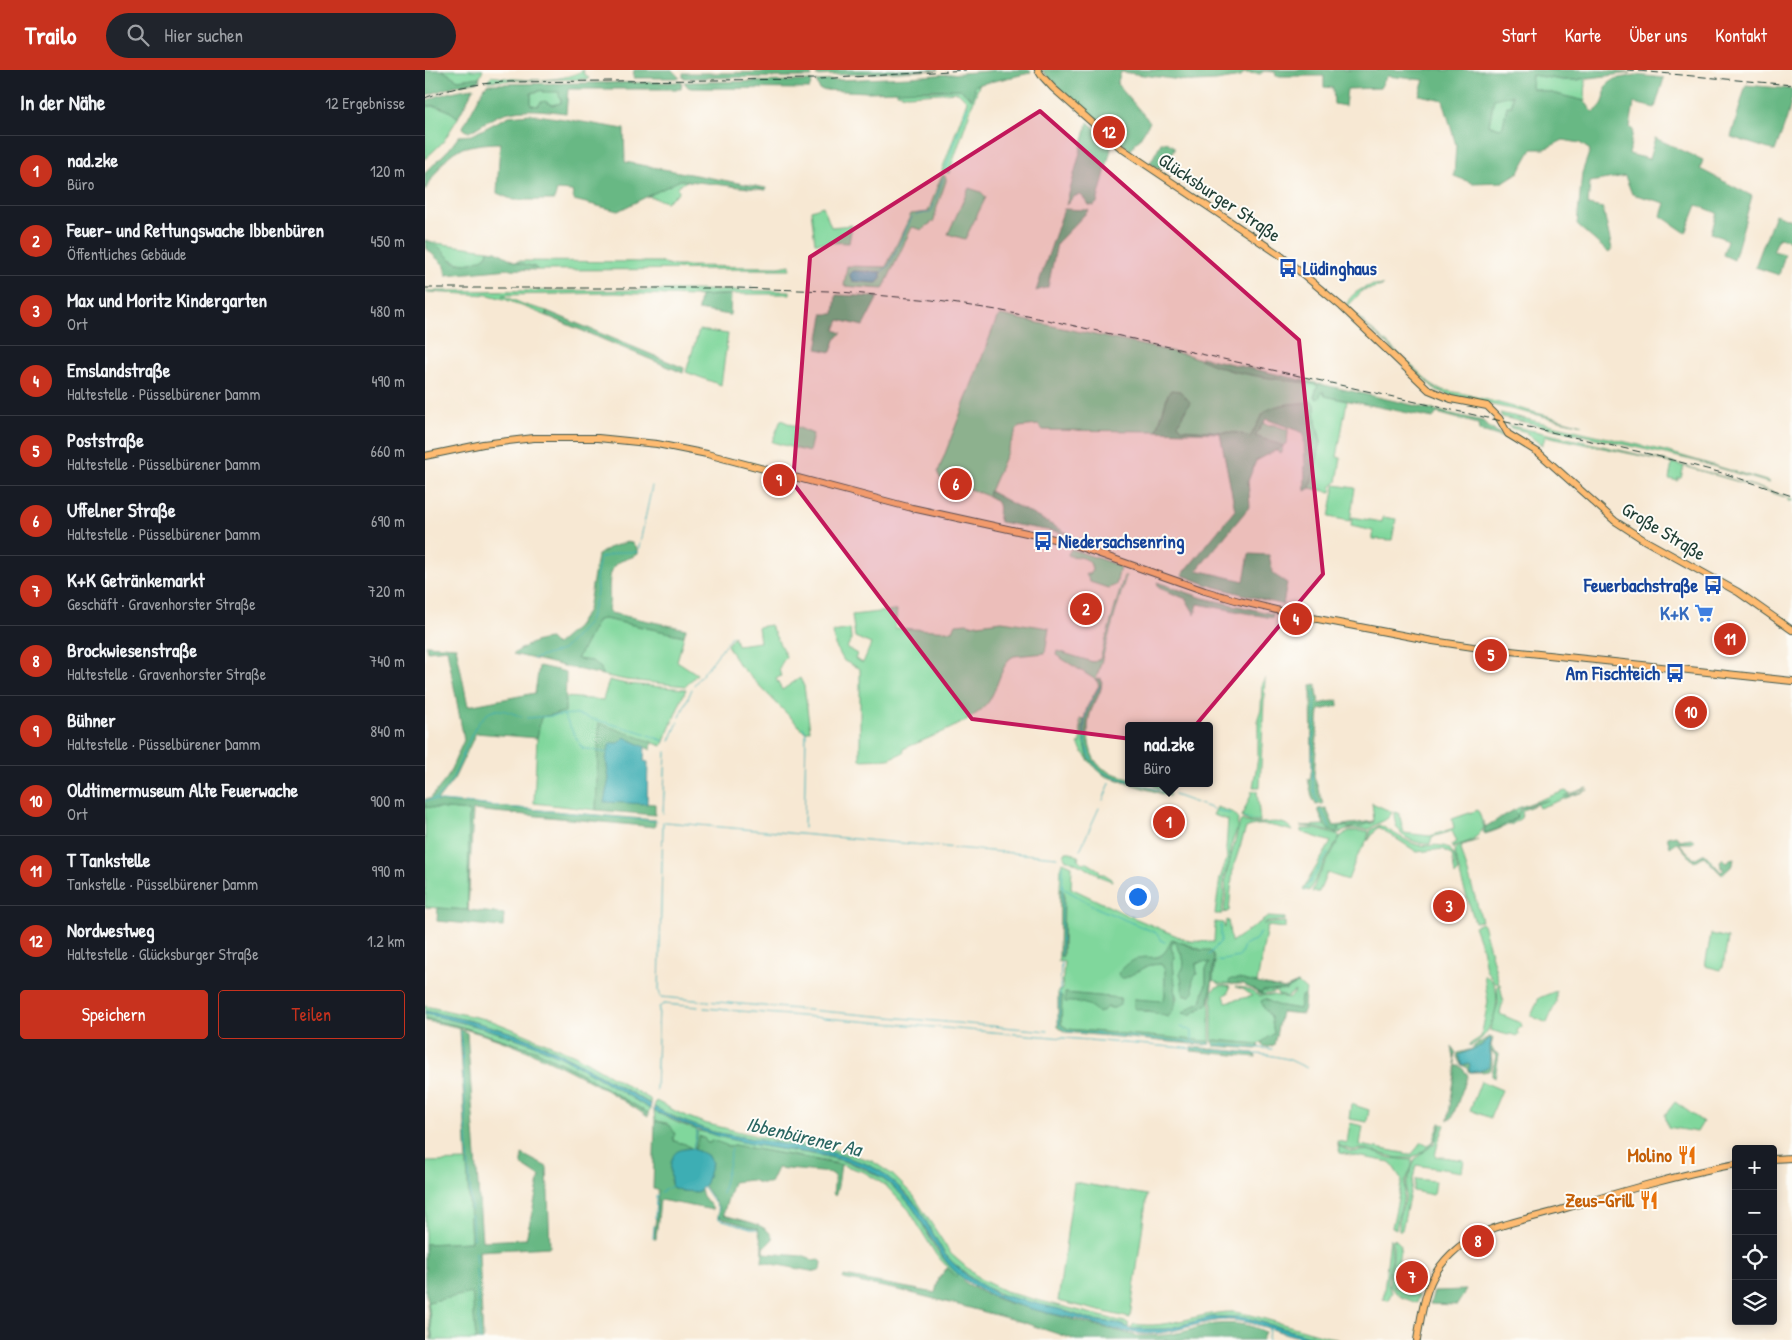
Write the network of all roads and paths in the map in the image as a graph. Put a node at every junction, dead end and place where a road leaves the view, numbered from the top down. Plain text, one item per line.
1 (1038, 70) edge
2 (1487, 406) joint
3 (425, 456) edge
4 (1792, 630) edge
5 (1792, 681) edge
6 (1792, 1158) edge
7 (1777, 1159) edge
8 (1732, 1165) edge
9 (1417, 1340) edge

1 - 2 main road, Glücksburger Straße
2 - 4 main road, Große Straße
3 - 5 main road
6 - 7 main road
8 - 9 main road

